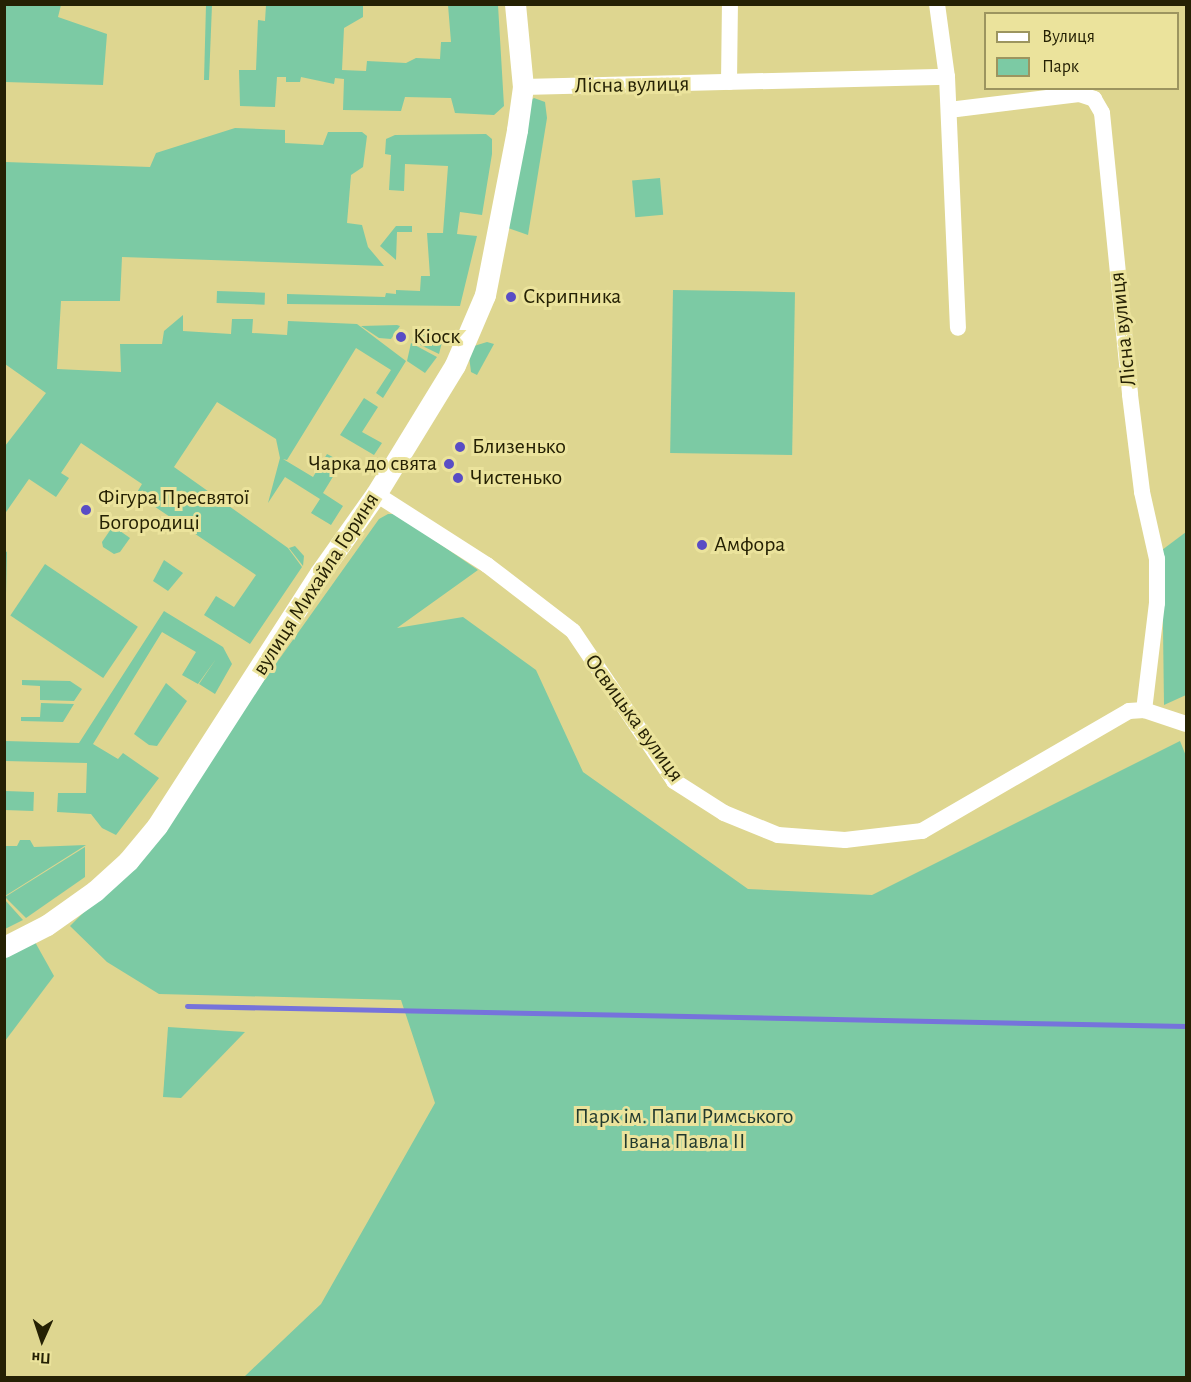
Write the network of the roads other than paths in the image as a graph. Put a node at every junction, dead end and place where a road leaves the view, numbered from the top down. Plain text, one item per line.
1 (515, 4) edge
2 (730, 4) edge
3 (938, 4) edge
4 (947, 77) junction
5 (729, 82) junction
6 (529, 87) junction
7 (949, 110) junction
8 (958, 328) dead end
9 (376, 494) junction
10 (1144, 708) junction
11 (1186, 724) edge
12 (4, 947) edge

1 - 6 street, вулиця Михайла Гориня
2 - 5 street
3 - 4 street
4 - 5 street, Лісна вулиця
4 - 7 street
5 - 6 street, Лісна вулиця
6 - 9 street, вулиця Михайла Гориня
7 - 8 street
7 - 10 street, Лісна вулиця
9 - 10 street, Освицька вулиця
9 - 12 street, вулиця Михайла Гориня
10 - 11 street

